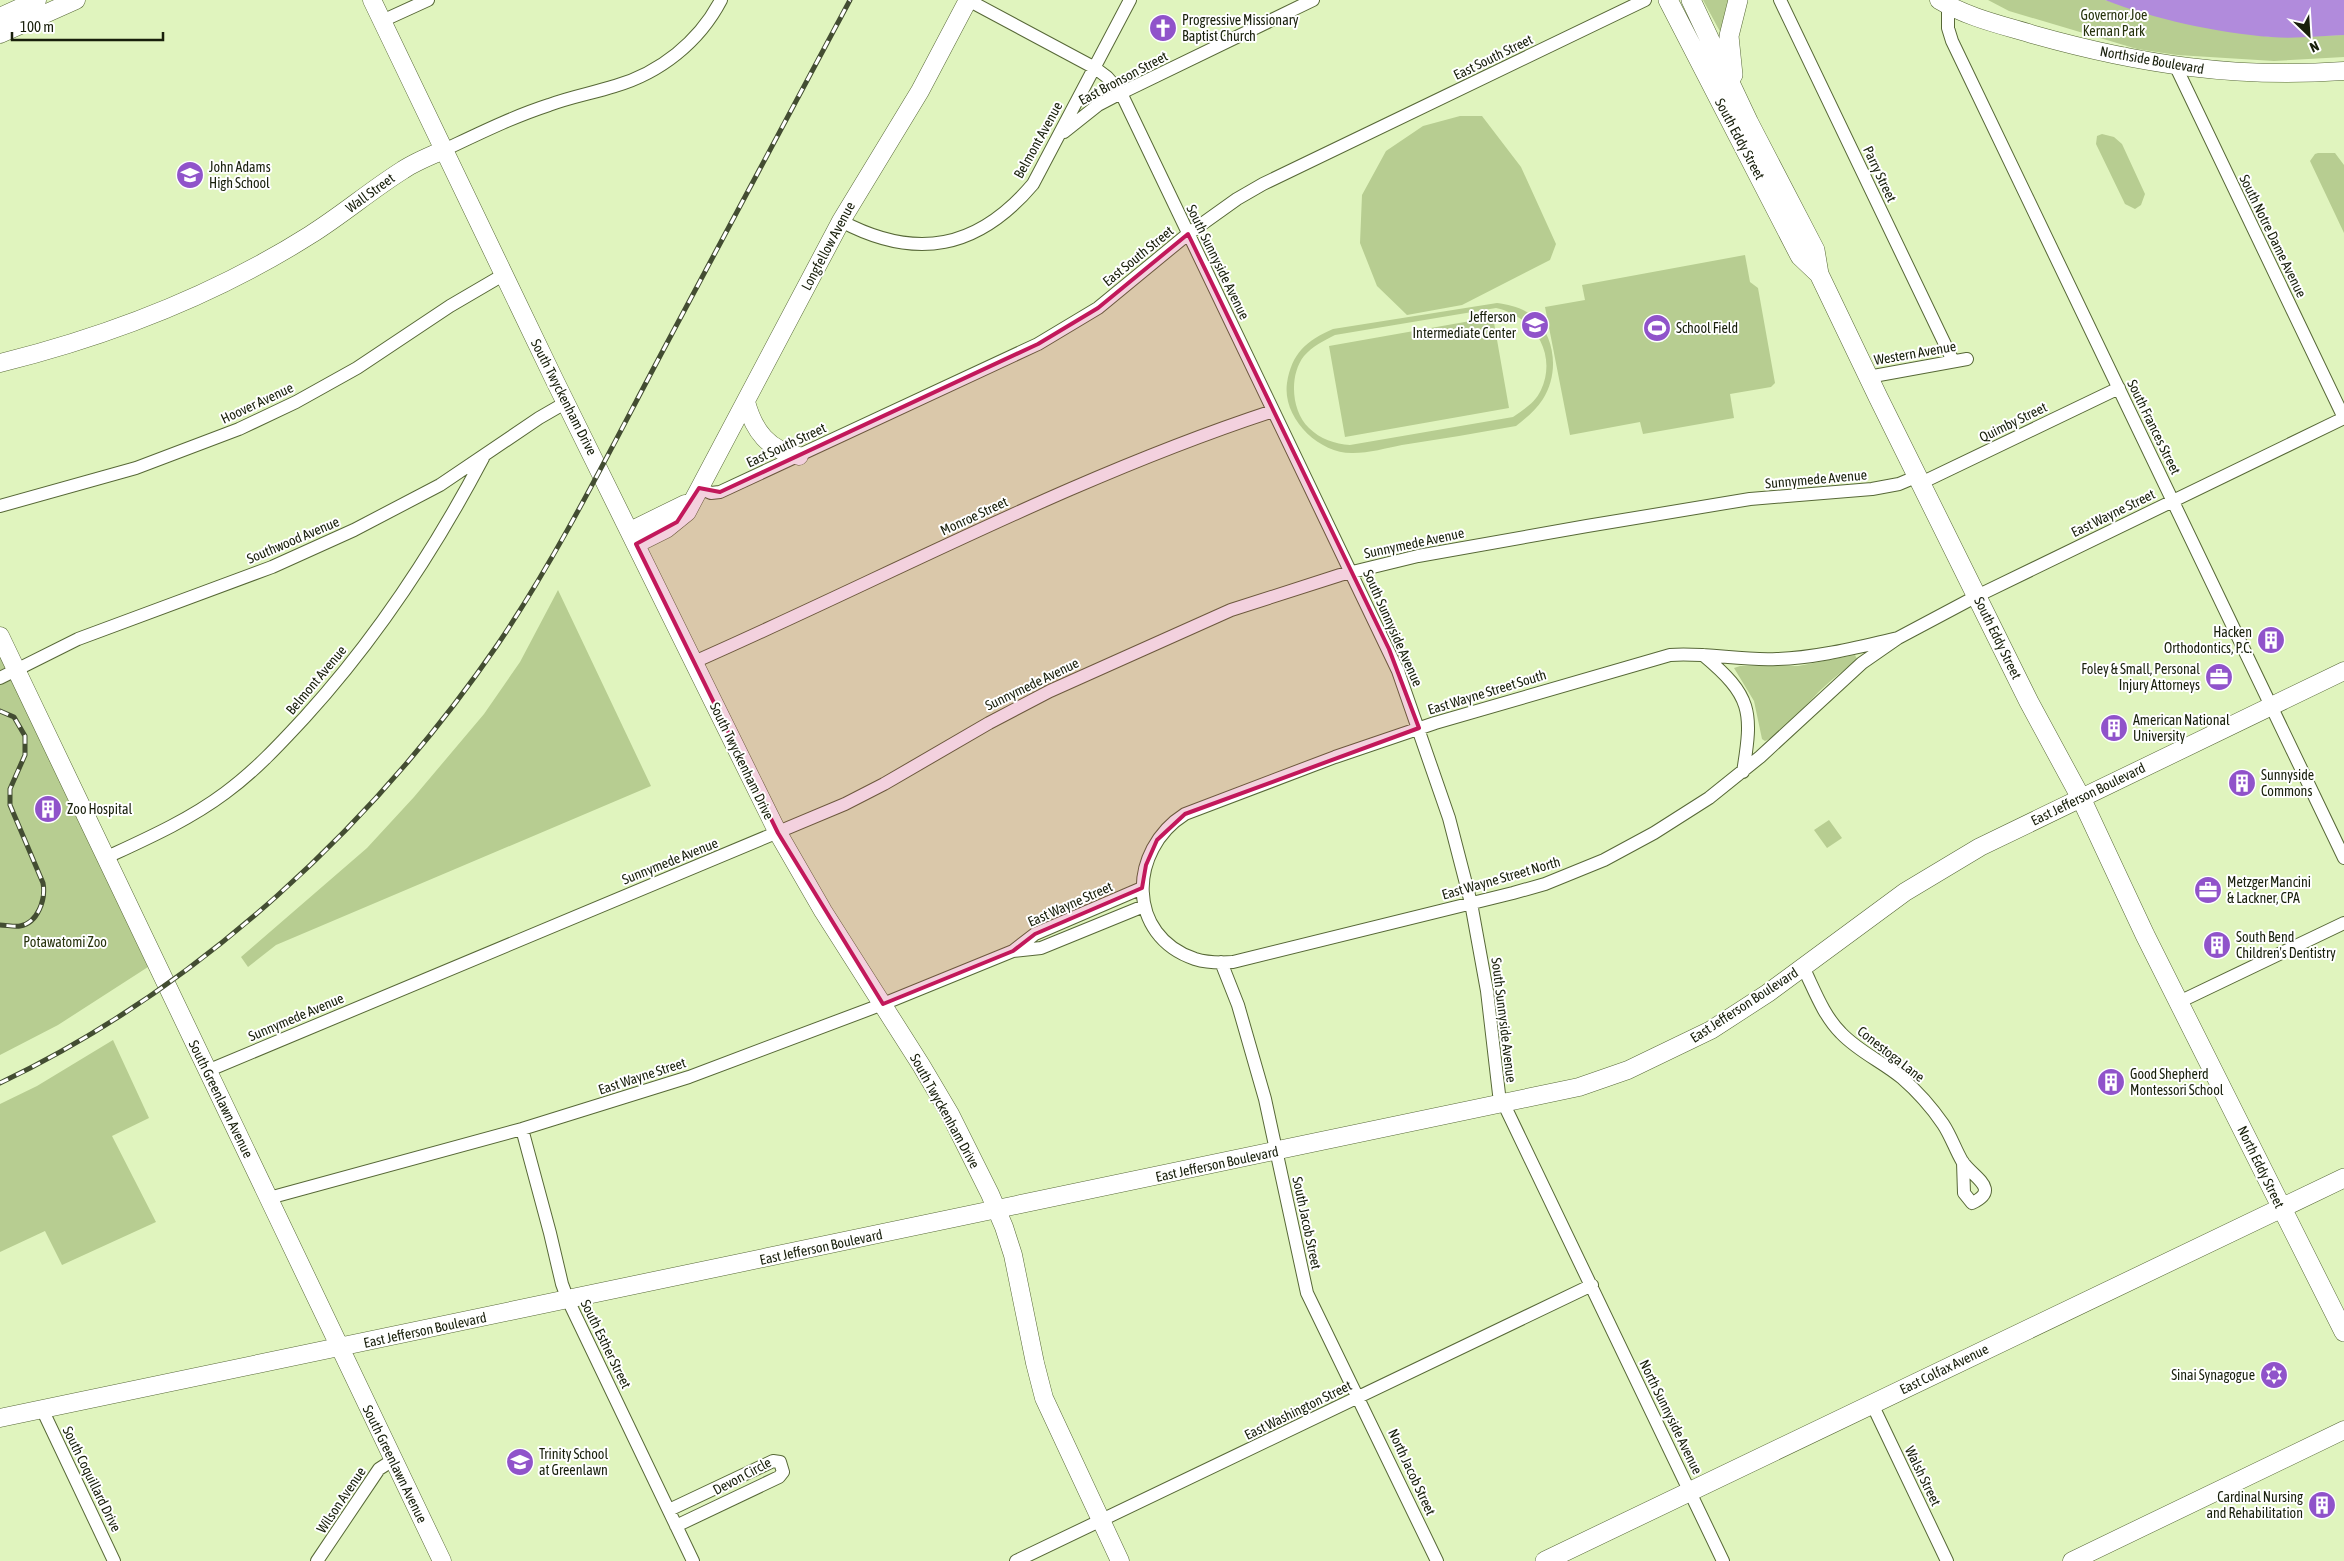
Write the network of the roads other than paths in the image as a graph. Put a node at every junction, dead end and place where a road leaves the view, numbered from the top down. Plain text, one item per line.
1 (76, 0) edge
2 (372, 0) edge
3 (428, 0) edge
4 (968, 0) edge
5 (1130, 0) edge
6 (1313, 0) edge
7 (1646, 0) edge
8 (1668, 0) edge
9 (1691, 0) edge
10 (1738, 0) edge
11 (1780, 0) edge
12 (720, 2) edge
13 (1943, 3) edge
14 (42, 4) edge
15 (0, 17) edge
16 (382, 21) junction
17 (0, 34) edge
18 (2176, 67) junction
19 (1095, 68) junction
20 (2344, 71) edge
21 (1121, 93) junction
22 (1736, 94) junction
23 (1059, 136) junction
24 (444, 150) junction
25 (841, 221) junction
26 (1188, 234) junction
27 (1818, 274) junction
28 (503, 275) junction
29 (1967, 359) dead end
30 (1953, 361) junction
31 (0, 363) edge
32 (1868, 376) junction
33 (2119, 388) junction
34 (746, 402) junction
35 (566, 403) junction
36 (1273, 411) junction
37 (2344, 418) edge
38 (484, 456) junction
39 (799, 456) junction
40 (1919, 480) junction
41 (697, 492) junction
42 (2173, 501) junction
43 (0, 506) edge
44 (633, 537) junction
45 (1351, 572) junction
46 (1977, 596) junction
47 (0, 636) edge
48 (1898, 638) junction
49 (1703, 655) junction
50 (694, 662) junction
51 (16, 670) junction
52 (2344, 671) edge
53 (0, 678) edge
54 (2271, 706) junction
55 (1419, 728) junction
56 (1743, 772) junction
57 (2081, 798) junction
58 (778, 833) junction
59 (105, 858) junction
60 (2344, 858) edge
61 (1142, 888) junction
62 (1471, 903) junction
63 (1144, 906) junction
64 (2344, 923) edge
65 (1013, 951) junction
66 (1221, 962) junction
67 (1803, 967) junction
68 (2178, 1002) junction
69 (883, 1004) junction
70 (207, 1071) junction
71 (1504, 1103) junction
72 (522, 1129) junction
73 (1276, 1151) junction
74 (1963, 1162) dead end
75 (2344, 1178) edge
76 (269, 1198) junction
77 (2281, 1208) junction
78 (996, 1209) junction
79 (1592, 1285) junction
80 (568, 1300) junction
81 (2344, 1332) edge
82 (340, 1348) junction
83 (1359, 1397) junction
84 (1872, 1404) junction
85 (42, 1409) junction
86 (0, 1418) edge
87 (2344, 1430) edge
88 (393, 1460) junction
89 (1690, 1491) junction
90 (669, 1510) junction
91 (1101, 1520) junction
92 (676, 1526) junction
93 (114, 1561) edge
94 (317, 1561) edge
95 (442, 1561) edge
96 (693, 1561) edge
97 (1016, 1561) edge
98 (1120, 1561) edge
99 (1437, 1561) edge
100 (1545, 1561) edge
101 (1723, 1561) edge
102 (1947, 1561) edge
103 (2072, 1561) edge

1 - 14 street
2 - 16 street, South Twyckenham Drive
3 - 16 street
4 - 19 street, South Sunnyside Avenue
4 - 25 street, Longfellow Avenue
5 - 19 street, Belmont Avenue
6 - 21 street, East Bronson Street
7 - 26 street, East South Street
8 - 27 main road, South Eddy Street
9 - 22 main road, South Eddy Street
10 - 22 main road
11 - 30 street, Parry Street
12 - 24 street, Wall Street
13 - 18 street, Northside Boulevard
13 - 33 street, South Frances Street
14 - 15 street
14 - 17 street
16 - 24 street, South Twyckenham Drive
18 - 20 street, Northside Boulevard
18 - 37 street, South Notre Dame Avenue
19 - 21 street, South Sunnyside Avenue
19 - 23 street, Belmont Avenue
21 - 23 street, East Bronson Street
21 - 26 street, South Sunnyside Avenue
22 - 27 main road, South Eddy Street
23 - 25 street, Belmont Avenue
24 - 28 street, South Twyckenham Drive
24 - 31 street, Wall Street
25 - 34 street, Longfellow Avenue
26 - 36 street, South Sunnyside Avenue
26 - 39 street, East South Street
27 - 32 main road, South Eddy Street
28 - 35 street, South Twyckenham Drive
28 - 43 street, Hoover Avenue
29 - 30 street, Western Avenue
30 - 32 street, Western Avenue
32 - 40 main road, South Eddy Street
33 - 40 street, Quimby Street
33 - 42 street, South Frances Street
34 - 39 street
34 - 41 street, Longfellow Avenue
35 - 38 street, Southwood Avenue
35 - 44 street, South Twyckenham Drive
36 - 45 street, South Sunnyside Avenue
36 - 50 street, Monroe Street
37 - 42 street, East Wayne Street
38 - 51 street, Southwood Avenue
38 - 59 street, Belmont Avenue
39 - 41 street, East South Street
40 - 45 street, Sunnymede Avenue
40 - 46 main road, South Eddy Street
41 - 44 street, Longfellow Avenue
42 - 46 street, East Wayne Street
42 - 54 street, South Frances Street
44 - 50 street, South Twyckenham Drive
45 - 55 street, South Sunnyside Avenue
45 - 58 street, Sunnymede Avenue
46 - 48 street, East Wayne Street
46 - 57 main road, South Eddy Street
47 - 51 street, South Greenlawn Avenue
48 - 49 street, East Wayne Street South
48 - 56 street, East Wayne Street North
49 - 55 street, East Wayne Street South
49 - 56 street
50 - 58 street, South Twyckenham Drive
51 - 53 street, Southwood Avenue
51 - 59 street, South Greenlawn Avenue
52 - 54 street, East Jefferson Boulevard
54 - 57 street, East Jefferson Boulevard
54 - 60 street, South Frances Street
55 - 61 street, East Wayne Street South
55 - 62 street, South Sunnyside Avenue
56 - 62 street, East Wayne Street North
57 - 67 street, East Jefferson Boulevard
57 - 68 main road, South Eddy Street
58 - 69 street, South Twyckenham Drive
58 - 70 street, Sunnymede Avenue
59 - 70 street, South Greenlawn Avenue
61 - 63 street, East Wayne Street North
61 - 65 street, East Wayne Street
62 - 66 street, East Wayne Street North
62 - 71 street, South Sunnyside Avenue
63 - 65 street, East Wayne Street
63 - 66 street, East Wayne Street North
64 - 68 street
65 - 69 street, East Wayne Street
66 - 73 street, South Jacob Street
67 - 71 street, East Jefferson Boulevard
67 - 74 street, Conestoga Lane
68 - 77 main road, North Eddy Street
69 - 72 street, East Wayne Street
69 - 78 street, South Twyckenham Drive
70 - 76 street, South Greenlawn Avenue
71 - 73 street, East Jefferson Boulevard
71 - 79 street, South Sunnyside Avenue
72 - 76 street, East Wayne Street
72 - 80 street, South Esther Street
73 - 78 street, East Jefferson Boulevard
73 - 83 street, South Jacob Street
75 - 77 main road, East Colfax Avenue
76 - 82 street, South Greenlawn Avenue
77 - 81 main road, North Eddy Street
77 - 84 main road, East Colfax Avenue
78 - 80 street, East Jefferson Boulevard
78 - 91 street, South Twyckenham Drive
79 - 83 street, East Washington Street
79 - 89 street, North Sunnyside Avenue
80 - 82 street, East Jefferson Boulevard
80 - 90 street, South Esther Street
82 - 85 street, East Jefferson Boulevard
82 - 88 street, South Greenlawn Avenue
83 - 91 street, East Washington Street
83 - 99 street, North Jacob Street
84 - 89 main road, East Colfax Avenue
84 - 102 street, Walsh Street
85 - 86 street, East Jefferson Boulevard
85 - 93 street, South Coquillard Drive
87 - 103 street
88 - 94 street, Wilson Avenue
88 - 95 street, South Greenlawn Avenue
89 - 100 main road, East Colfax Avenue
89 - 101 street, North Sunnyside Avenue
90 - 92 street, South Esther Street
90 - 92 street, Devon Circle
91 - 97 street, East Washington Street
91 - 98 street, South Twyckenham Drive
92 - 96 street, South Esther Street

